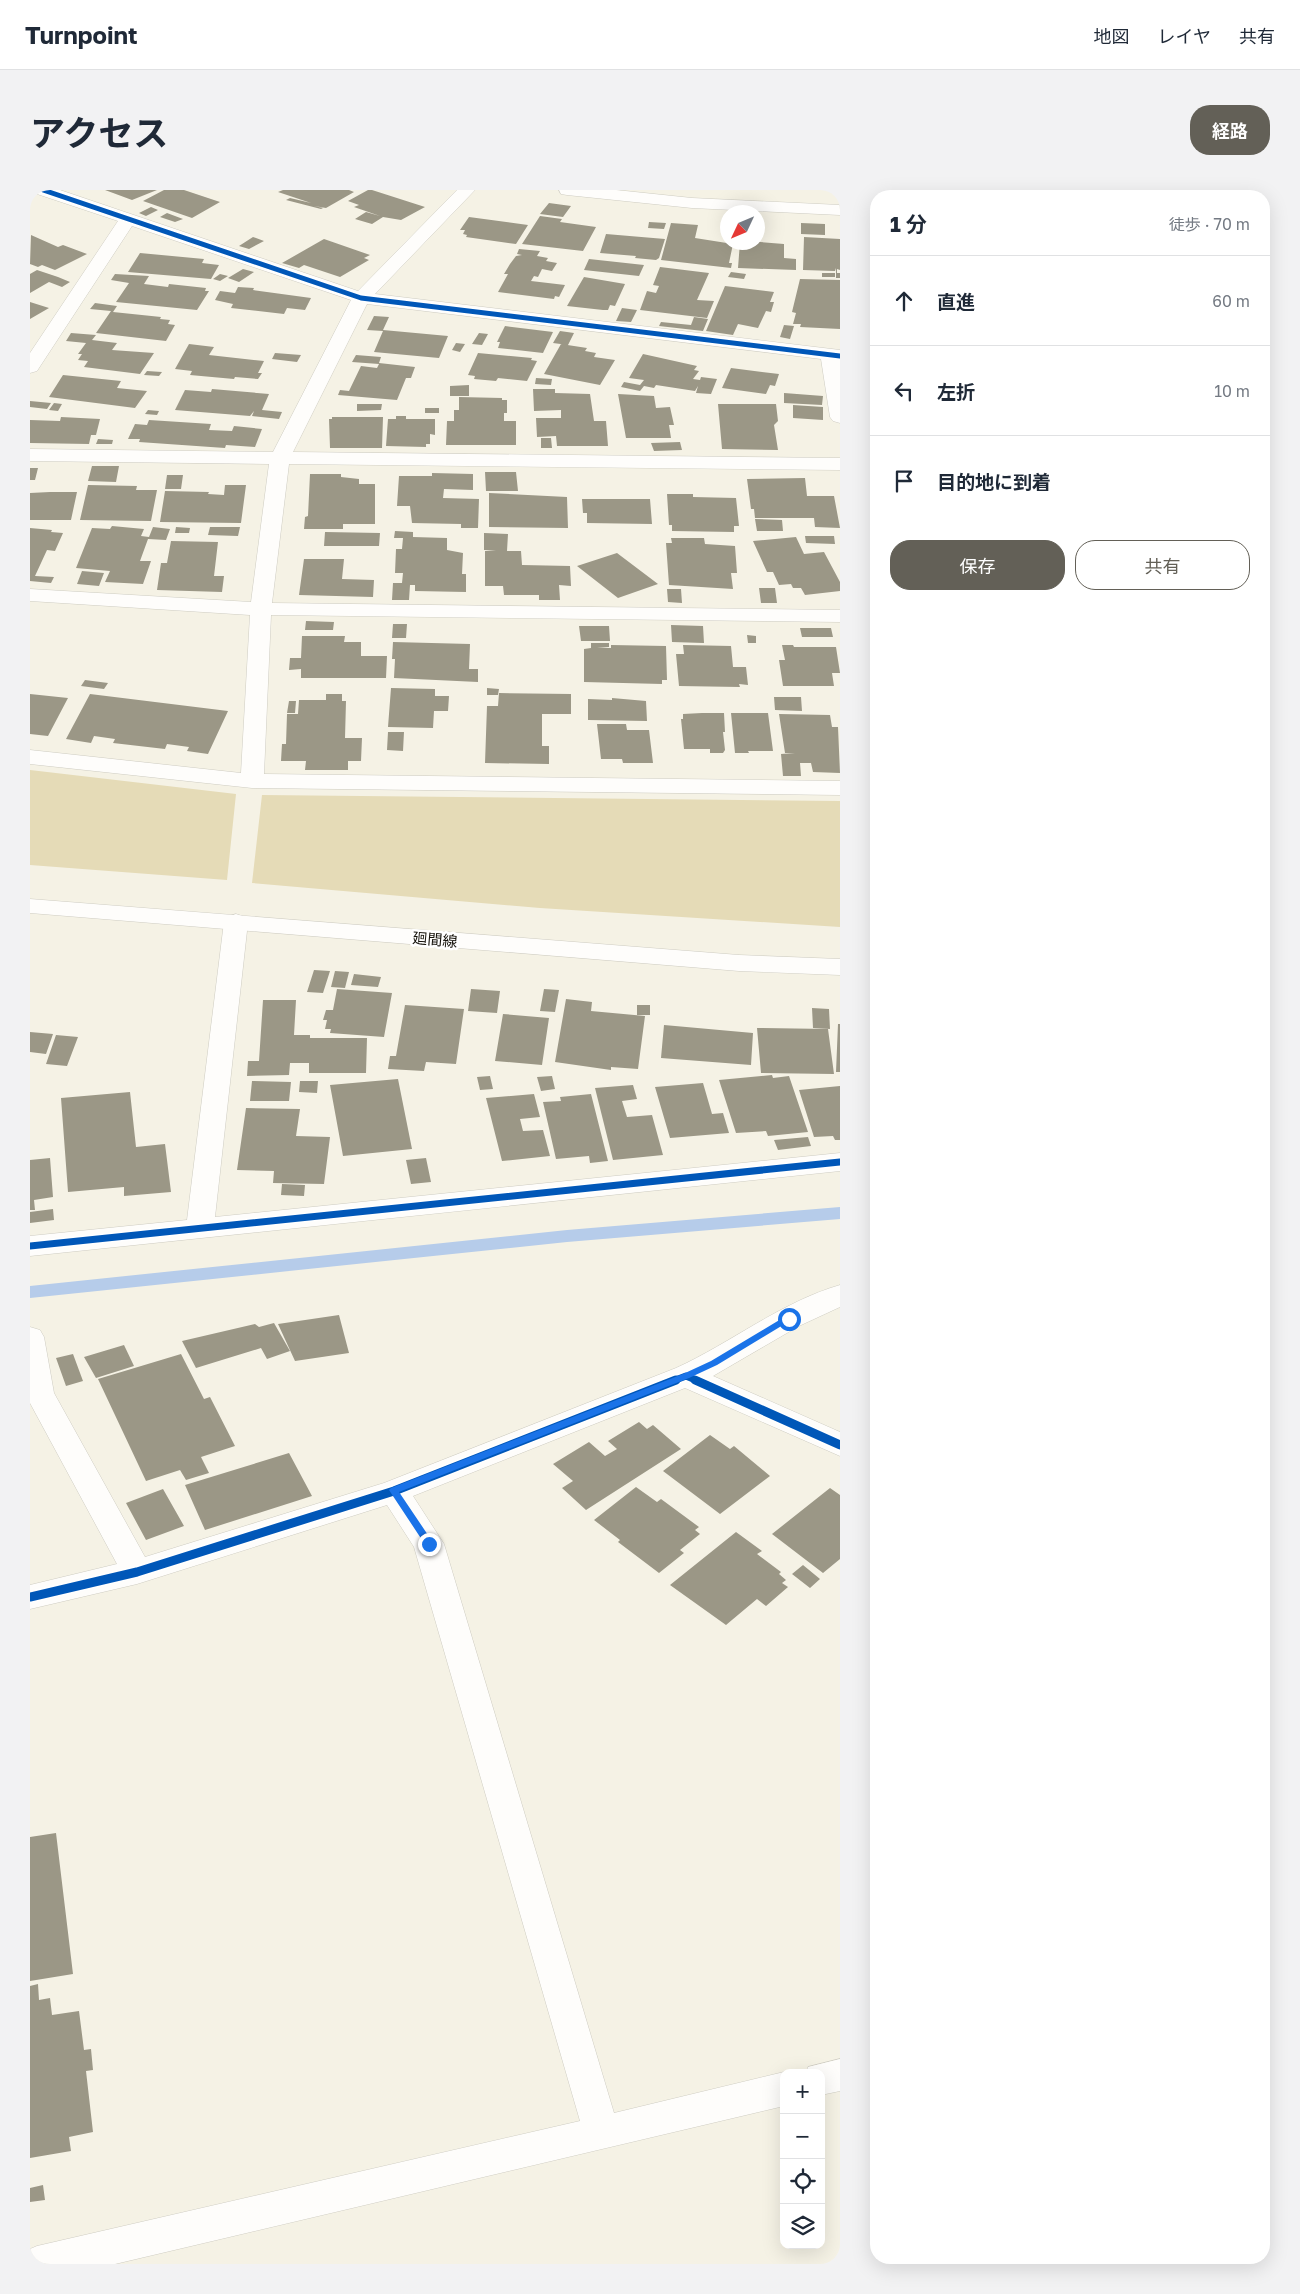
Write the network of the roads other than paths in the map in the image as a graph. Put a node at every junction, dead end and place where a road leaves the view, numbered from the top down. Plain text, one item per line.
1 (42, 190) edge
2 (467, 190) edge
3 (567, 190) edge
4 (840, 210) edge
5 (128, 219) junction
6 (361, 298) junction
7 (36, 348) edge
8 (835, 356) edge
9 (30, 367) edge
10 (840, 417) edge
11 (30, 455) edge
12 (280, 458) junction
13 (840, 464) edge
14 (30, 595) edge
15 (261, 610) junction
16 (840, 616) edge
17 (30, 758) edge
18 (252, 781) junction
19 (840, 788) edge
20 (30, 906) edge
21 (236, 922) junction
22 (840, 967) edge
23 (840, 1162) edge
24 (200, 1227) junction
25 (30, 1246) edge
26 (840, 1295) edge
27 (30, 1337) edge
28 (686, 1376) junction
29 (34, 1393) edge
30 (840, 1444) edge
31 (394, 1490) junction
32 (137, 1572) junction
33 (30, 1596) edge
34 (840, 2075) edge
35 (825, 2078) edge
36 (780, 2090) edge
37 (602, 2133) junction
38 (37, 2264) edge

1 - 5 street
2 - 6 street
3 - 4 street
5 - 6 street
5 - 7 street
6 - 8 street
6 - 12 street
7 - 9 street
8 - 10 street
11 - 12 street
12 - 13 street
12 - 15 street
14 - 15 street
15 - 16 street
15 - 18 street
17 - 18 street
18 - 19 street
20 - 21 street, 廻間線
21 - 22 street, 廻間線
21 - 24 street
23 - 24 street
24 - 25 street
26 - 28 street
27 - 29 street
28 - 30 street
28 - 31 street
29 - 32 street
31 - 32 street
31 - 37 street
32 - 33 street
34 - 35 street
36 - 37 street
37 - 38 street

